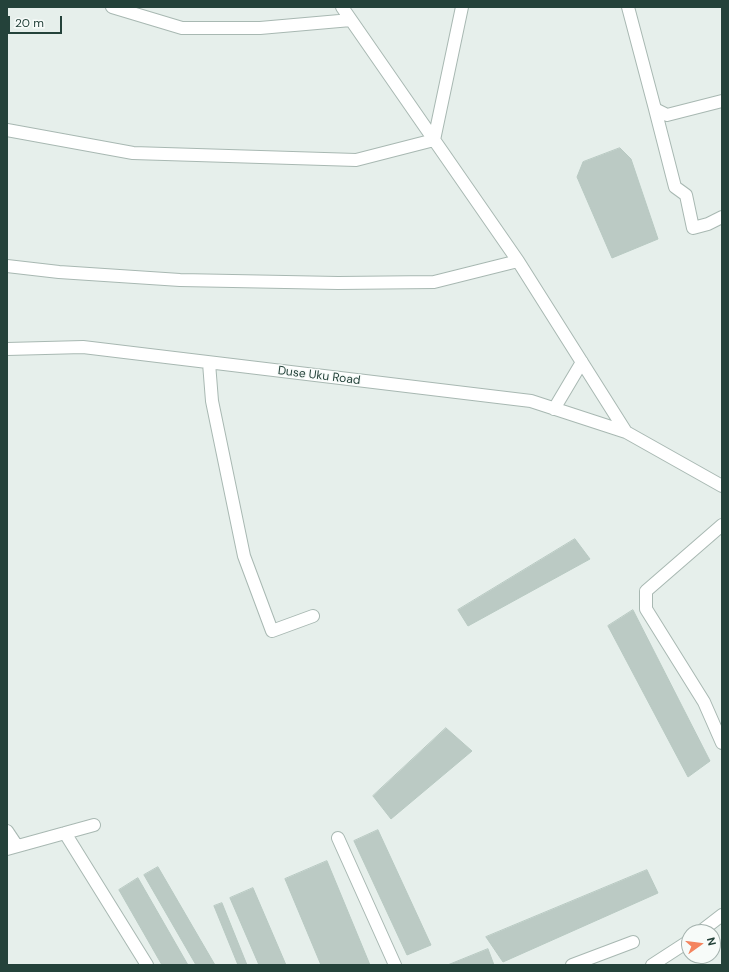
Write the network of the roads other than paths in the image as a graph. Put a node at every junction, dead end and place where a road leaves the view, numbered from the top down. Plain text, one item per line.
1 (112, 7) edge
2 (342, 7) edge
3 (462, 7) edge
4 (628, 7) edge
5 (351, 20) junction
6 (722, 101) edge
7 (655, 109) junction
8 (7, 130) edge
9 (434, 140) junction
10 (722, 217) edge
11 (518, 261) junction
12 (7, 266) edge
13 (7, 349) edge
14 (582, 362) junction
15 (209, 363) junction
16 (554, 409) junction
17 (626, 432) junction
18 (722, 486) edge
19 (722, 525) edge
20 (313, 616) dead end
21 (722, 743) edge
22 (94, 825) dead end
23 (7, 831) edge
24 (65, 833) junction
25 (338, 838) dead end
26 (12, 848) edge
27 (722, 915) edge
28 (710, 924) edge
29 (633, 942) dead end
30 (681, 946) edge
31 (148, 965) edge
32 (396, 965) edge
33 (572, 965) edge
34 (652, 965) edge

1 - 5 street
2 - 5 street
3 - 9 street
4 - 7 street
5 - 9 street
6 - 7 street
7 - 10 street
8 - 9 street
9 - 11 street
11 - 12 street
11 - 14 street
13 - 15 street, Duse Uku Road
14 - 16 street
14 - 17 street
15 - 16 street, Duse Uku Road
15 - 20 street
16 - 17 street, Duse Uku Road
17 - 18 street, Duse Uku Road
19 - 21 street
22 - 24 street
23 - 26 street
24 - 26 street
24 - 31 street
25 - 32 street
27 - 28 street
29 - 33 street
30 - 34 street

